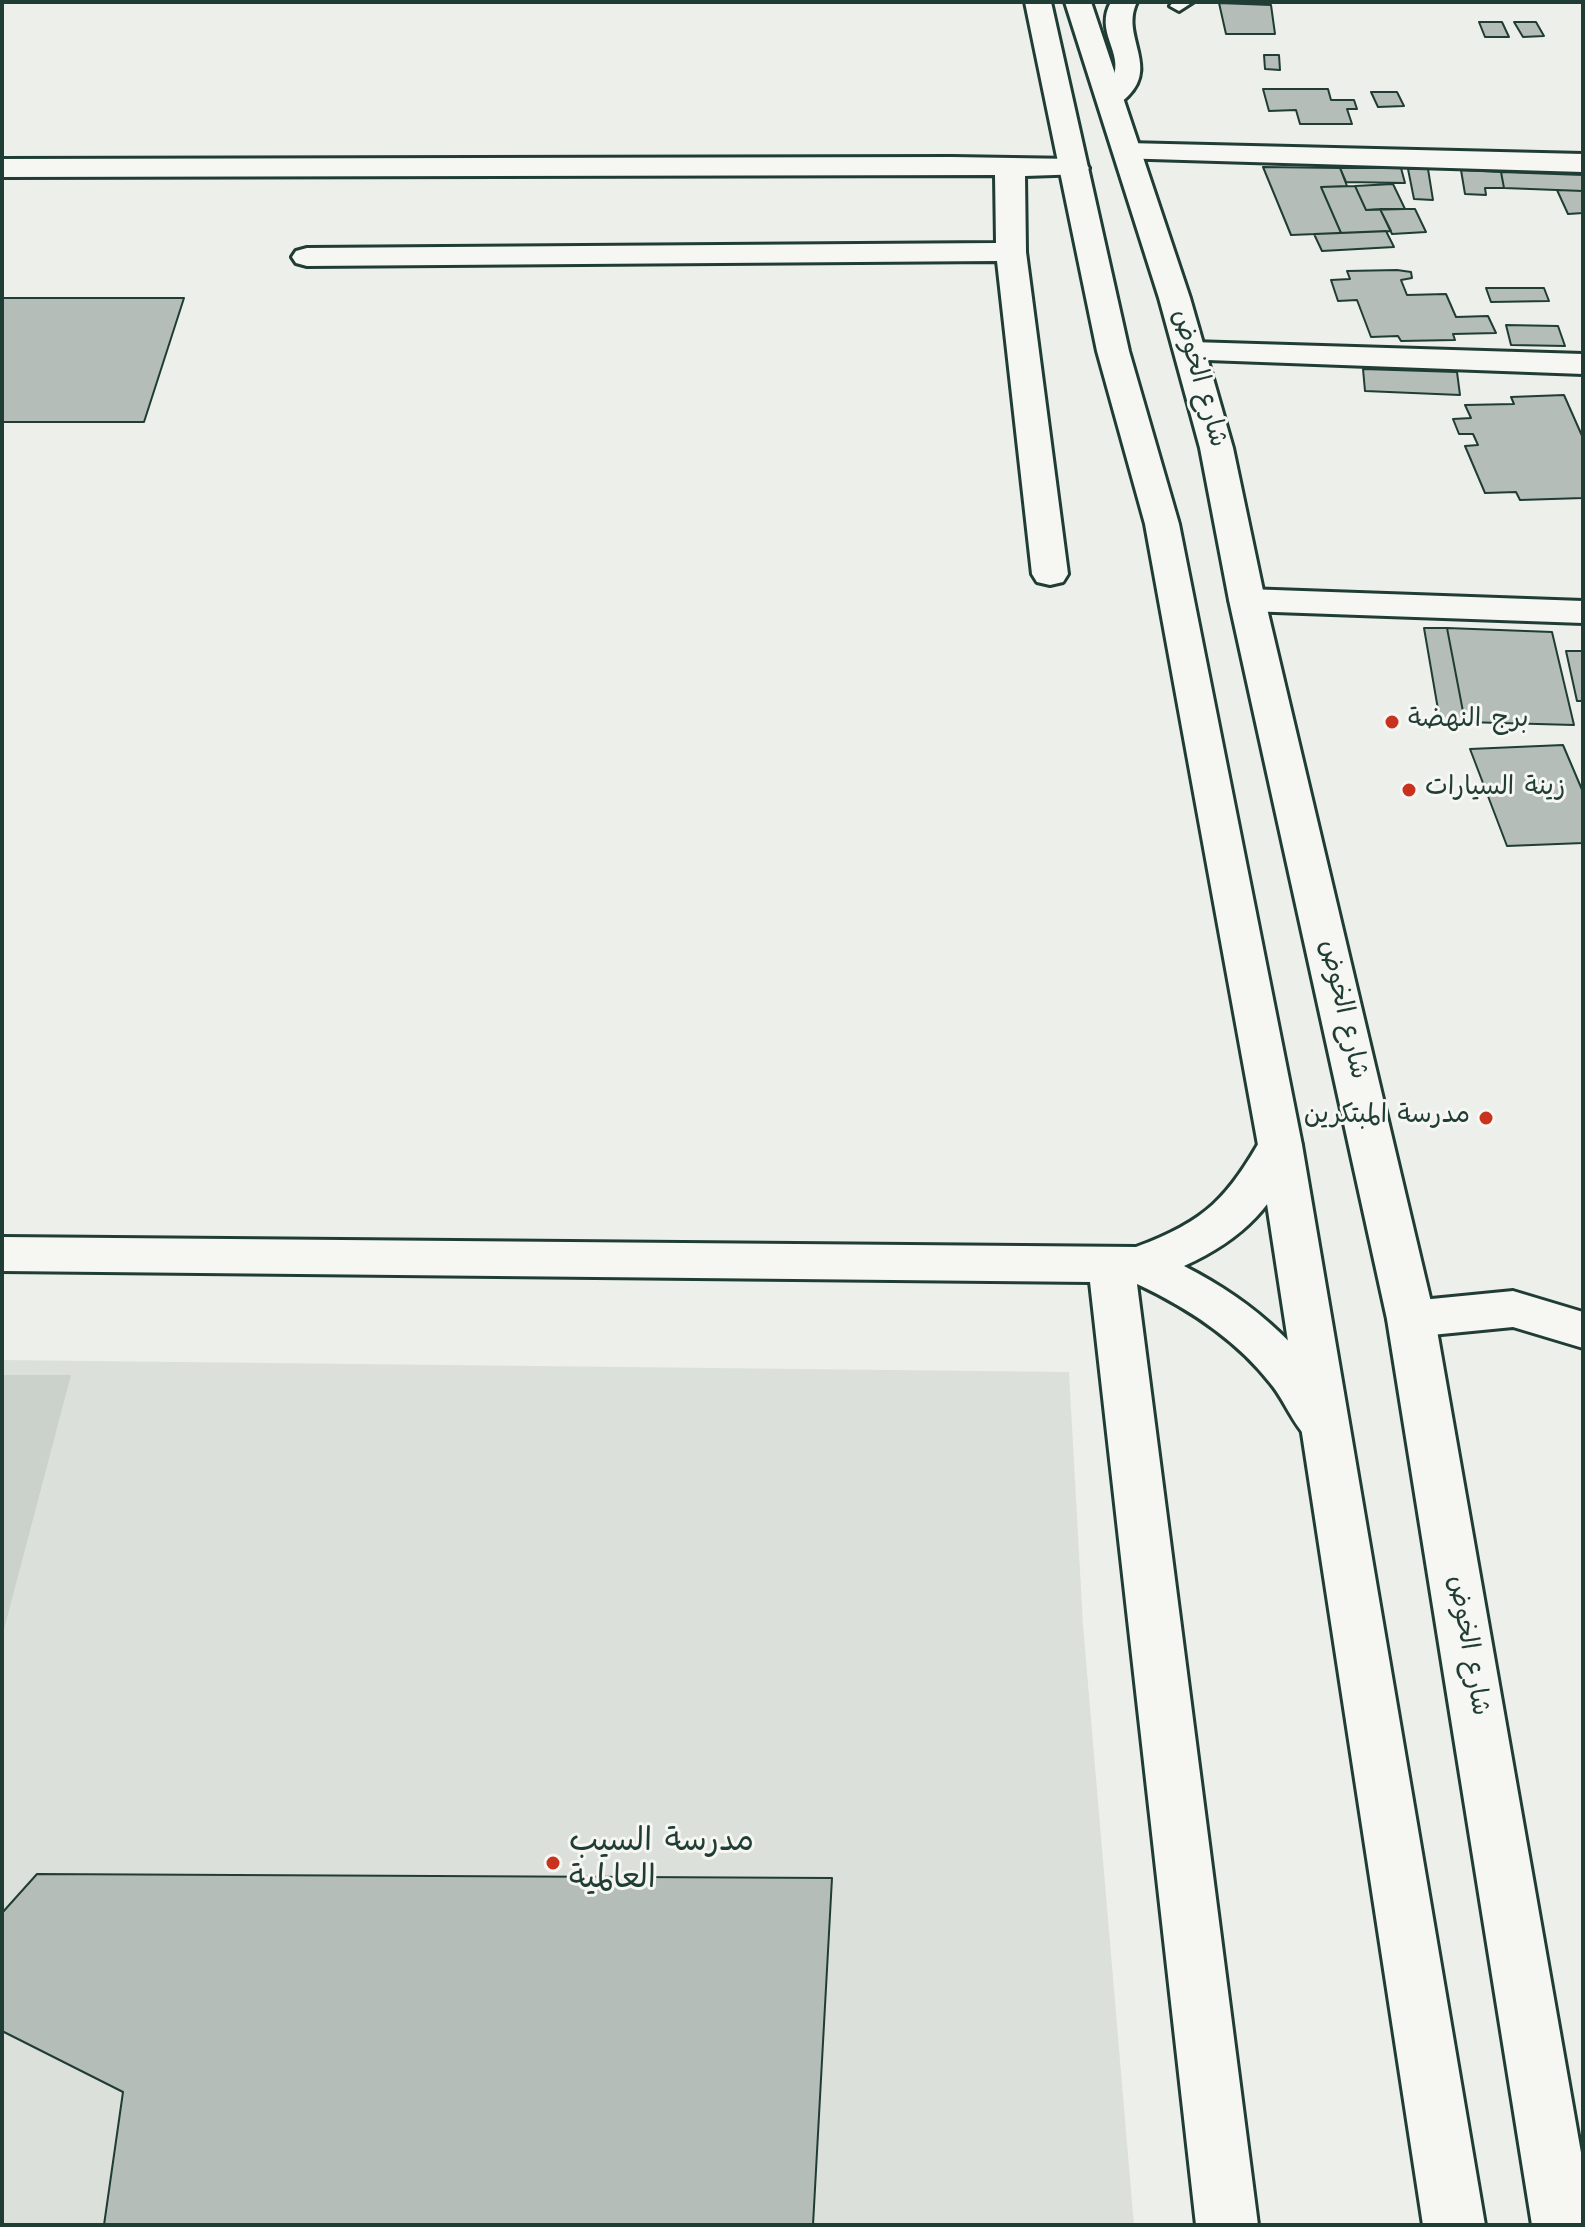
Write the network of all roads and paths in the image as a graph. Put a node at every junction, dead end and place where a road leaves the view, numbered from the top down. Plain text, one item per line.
1 (1038, 2) edge
2 (1078, 2) edge
3 (1124, 2) edge
4 (1110, 98) junction
5 (1127, 152) junction
6 (1583, 163) edge
7 (1010, 167) junction
8 (2, 168) edge
9 (1074, 168) junction
10 (1011, 252) junction
11 (307, 257) dead end
12 (1192, 352) junction
13 (1583, 364) edge
14 (1050, 574) dead end
15 (1247, 600) junction
16 (1583, 612) edge
17 (1280, 1145) junction
18 (2, 1254) edge
19 (1125, 1265) junction
20 (1411, 1319) junction
21 (1583, 1330) edge
22 (1328, 1429) junction
23 (1227, 2225) edge
24 (1454, 2225) edge
25 (1563, 2225) edge

1 - 9 street
2 - 4 street, شارع الخوض
3 - 4 street
4 - 5 street, شارع الخوض
5 - 6 street
5 - 12 street, شارع الخوض
7 - 8 street
7 - 9 street
7 - 10 street
9 - 17 street
10 - 11 street
10 - 14 street
12 - 13 street
12 - 15 street, شارع الخوض
15 - 16 street
15 - 20 street, شارع الخوض
17 - 19 street
17 - 22 street
18 - 19 street
19 - 22 street
19 - 23 street
20 - 21 street
20 - 25 street, شارع الخوض
22 - 24 street

